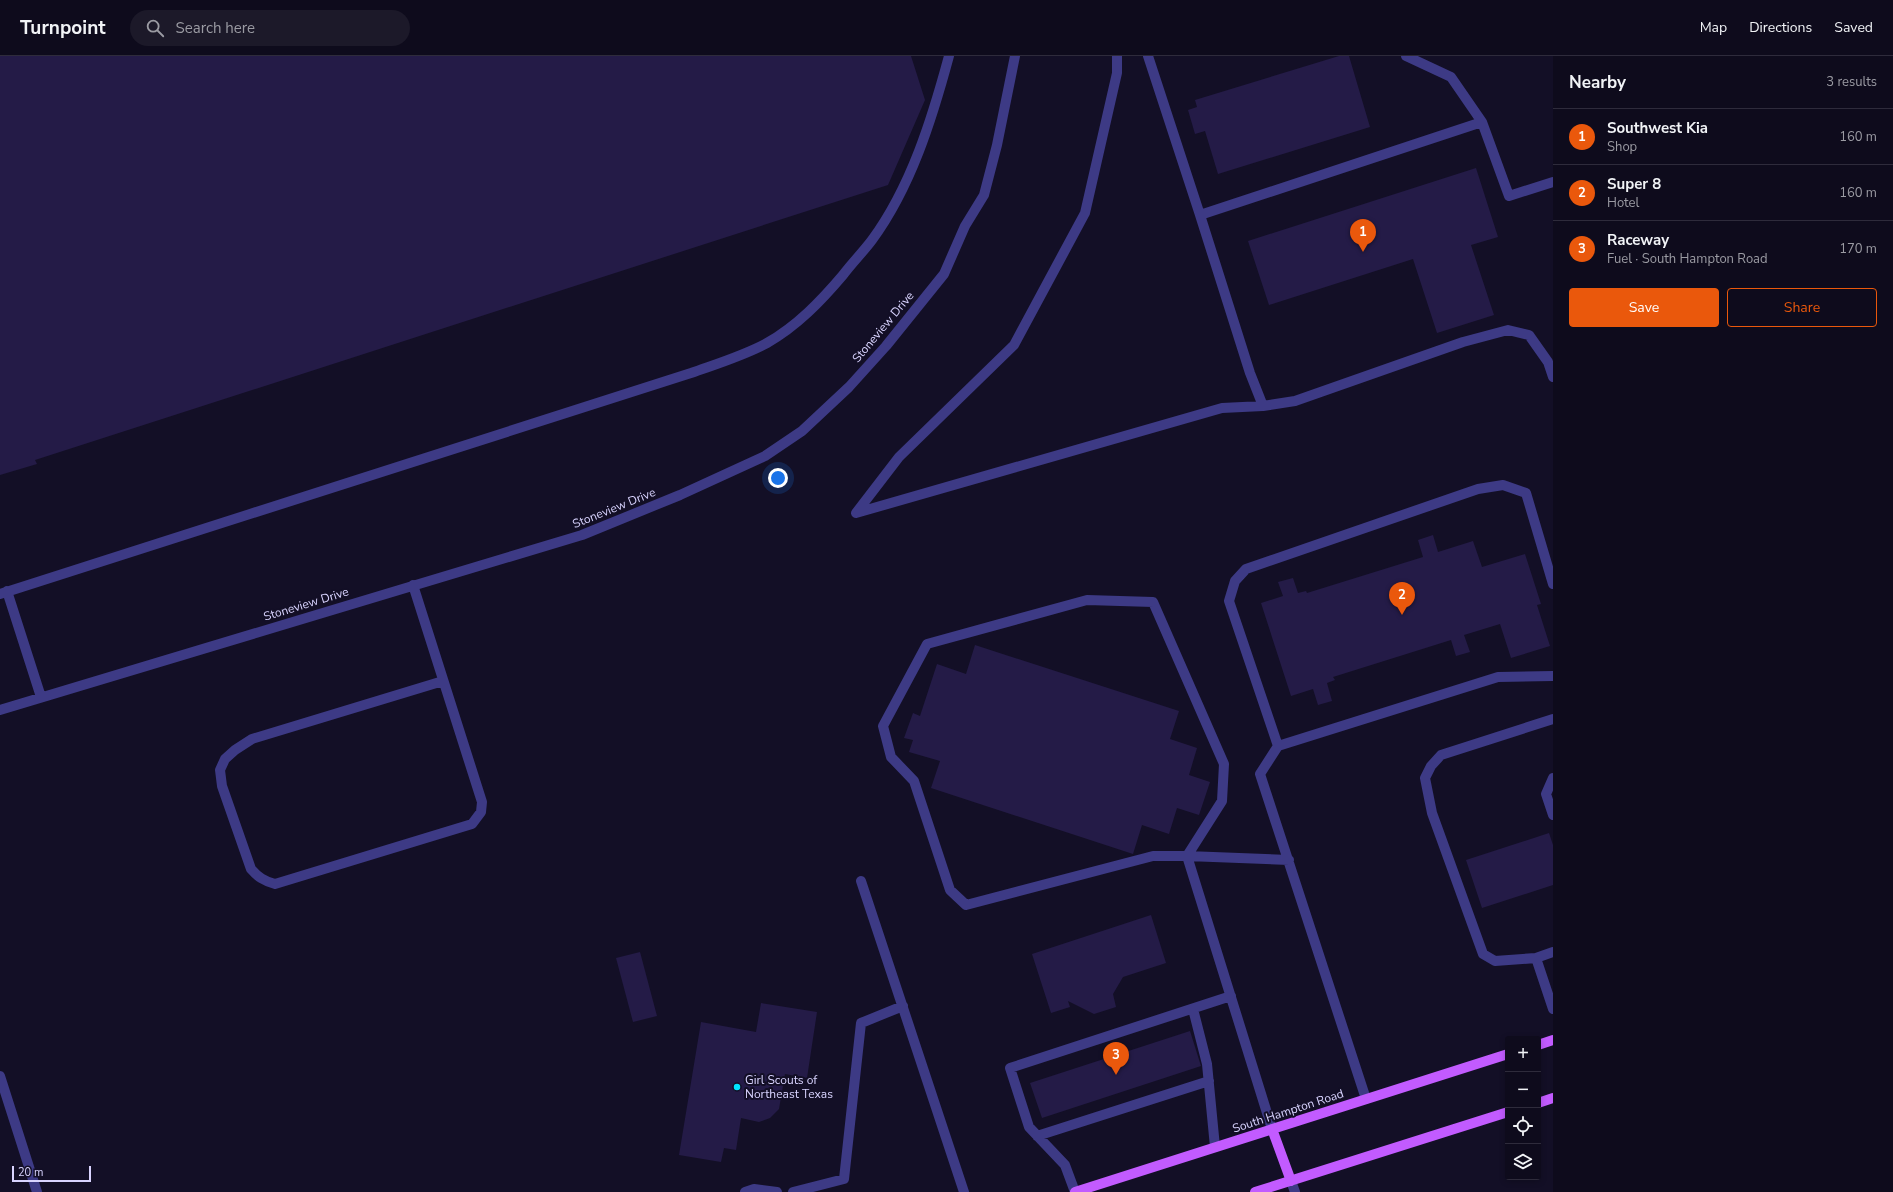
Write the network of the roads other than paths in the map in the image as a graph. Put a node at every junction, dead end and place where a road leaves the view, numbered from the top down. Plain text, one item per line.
1 (949, 56) edge
2 (1015, 56) edge
3 (1117, 56) edge
4 (1148, 56) edge
5 (1406, 56) edge
6 (1482, 122) junction
7 (1553, 182) edge
8 (1200, 215) junction
9 (1553, 376) edge
10 (1263, 406) junction
11 (1553, 584) edge
12 (413, 585) junction
13 (4, 592) edge
14 (1553, 676) edge
15 (443, 681) junction
16 (41, 697) junction
17 (0, 710) edge
18 (1553, 719) edge
19 (1278, 746) junction
20 (1553, 778) edge
21 (1553, 815) edge
22 (1188, 856) junction
23 (1289, 860) junction
24 (861, 881) dead end
25 (1553, 952) edge
26 (1536, 958) junction
27 (1231, 996) junction
28 (903, 1006) junction
29 (1553, 1008) edge
30 (1192, 1009) junction
31 (1553, 1040) edge
32 (1541, 1043) edge
33 (1505, 1055) edge
34 (0, 1076) edge
35 (1209, 1081) junction
36 (1553, 1098) edge
37 (1366, 1099) junction
38 (1541, 1102) edge
39 (1505, 1113) edge
40 (1272, 1129) junction
41 (1037, 1136) junction
42 (1215, 1147) junction
43 (1291, 1181) junction
44 (37, 1192) edge
45 (745, 1192) edge
46 (777, 1192) edge
47 (793, 1192) edge
48 (964, 1192) edge
49 (1075, 1192) edge
50 (1255, 1192) edge
51 (1295, 1192) edge

1 - 13 street
2 - 12 street, Stoneview Drive
3 - 10 street
4 - 8 street
5 - 6 street
6 - 7 street
6 - 8 street
8 - 10 street
9 - 10 street
11 - 19 street
12 - 15 street
12 - 16 street, Stoneview Drive
13 - 16 street
14 - 19 street
15 - 15 street
16 - 17 street, Stoneview Drive
18 - 26 street
19 - 23 street
20 - 21 street
22 - 22 street
22 - 23 street
22 - 27 street
23 - 37 street
24 - 28 street
25 - 26 street
26 - 29 street
27 - 30 street
27 - 40 street
28 - 47 street
28 - 48 street
30 - 35 street
30 - 41 street
31 - 32 main road
33 - 37 main road, South Hampton Road
34 - 44 street
35 - 41 street
35 - 42 street
36 - 38 main road
37 - 40 main road, South Hampton Road
39 - 43 main road
40 - 42 main road, South Hampton Road
40 - 43 main road
41 - 49 street
42 - 49 main road, South Hampton Road
43 - 50 main road
43 - 51 street
45 - 46 street

